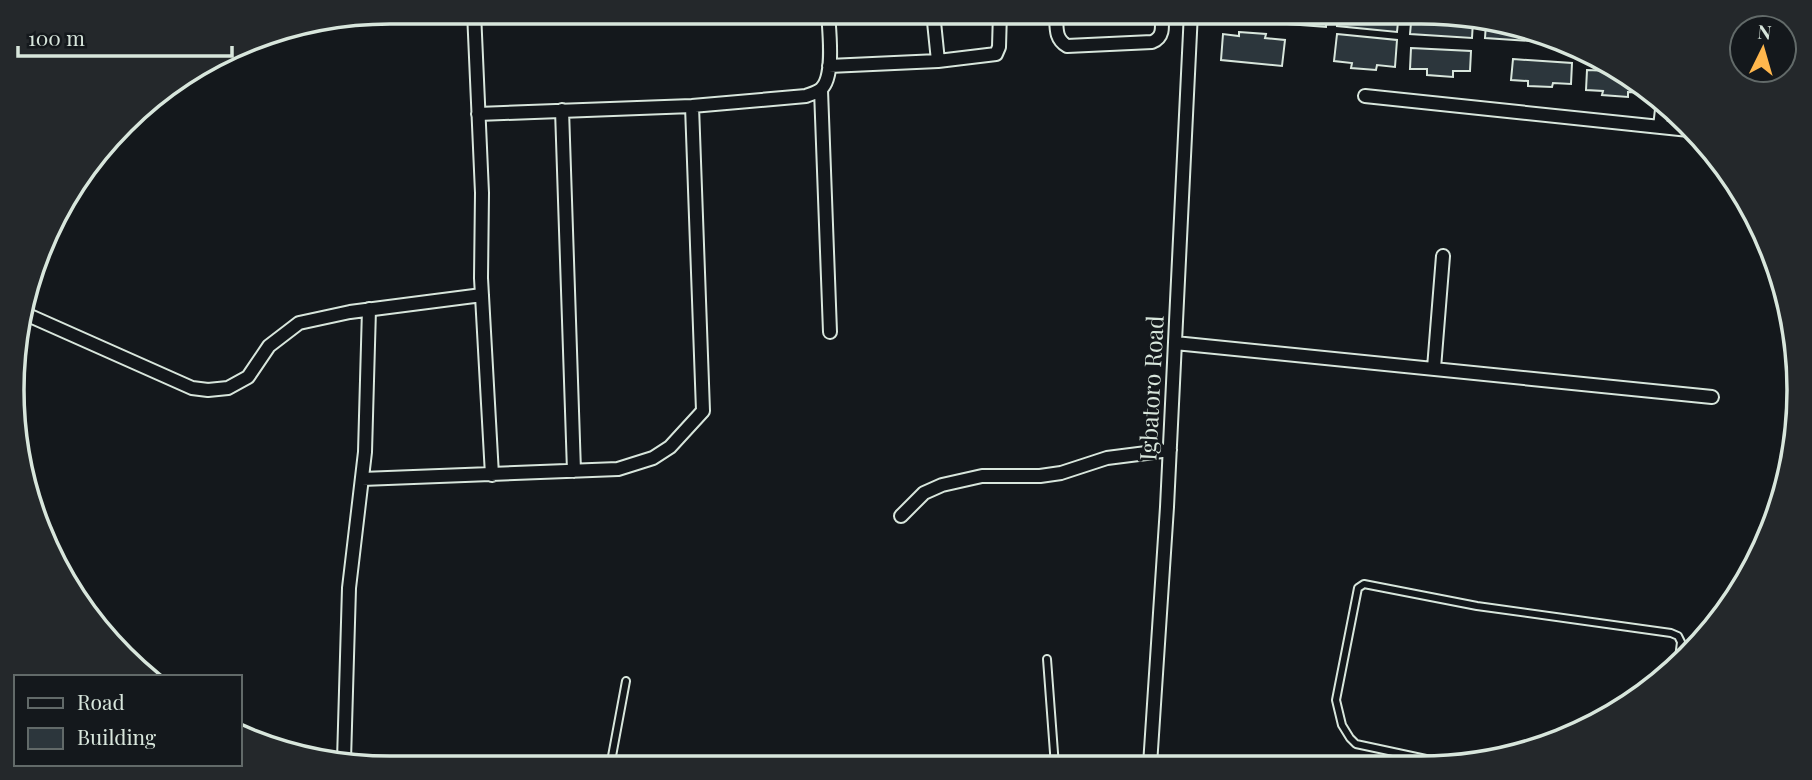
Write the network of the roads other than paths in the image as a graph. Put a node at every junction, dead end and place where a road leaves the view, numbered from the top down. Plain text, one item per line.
1 (474, 24) edge
2 (828, 24) edge
3 (934, 24) edge
4 (1000, 24) edge
5 (1056, 24) edge
6 (1162, 24) edge
7 (1190, 24) edge
8 (938, 61) junction
9 (829, 65) junction
10 (821, 90) junction
11 (1365, 96) dead end
12 (692, 106) junction
13 (562, 110) junction
14 (478, 114) junction
15 (1662, 114) edge
16 (1660, 127) junction
17 (1677, 129) edge
18 (1443, 256) dead end
19 (482, 295) junction
20 (369, 309) junction
21 (32, 317) edge
22 (830, 332) dead end
23 (1175, 343) junction
24 (1434, 368) junction
25 (1712, 397) dead end
26 (1170, 450) junction
27 (574, 471) junction
28 (492, 475) junction
29 (362, 479) junction
30 (901, 516) dead end
31 (1680, 648) edge
32 (1047, 659) dead end
33 (626, 681) dead end
34 (344, 752) edge
35 (612, 756) edge
36 (1054, 756) edge
37 (1151, 756) edge
38 (1412, 756) edge

1 - 14 street
2 - 9 street
3 - 8 street
4 - 8 street
5 - 6 street
7 - 23 street, Igbatoro Road
8 - 9 street
9 - 10 street
10 - 12 street
10 - 22 street
11 - 16 street
12 - 13 street
12 - 27 street
13 - 14 street
13 - 27 street
14 - 19 street
15 - 16 street
16 - 17 street
18 - 24 street
19 - 20 street
19 - 28 street
20 - 21 street
20 - 29 street
23 - 24 street
23 - 26 street, Igbatoro Road
24 - 25 street
26 - 30 street
26 - 37 street, Igbatoro Road
27 - 28 street
28 - 29 street
29 - 34 street
31 - 38 lane
32 - 36 lane
33 - 35 lane

